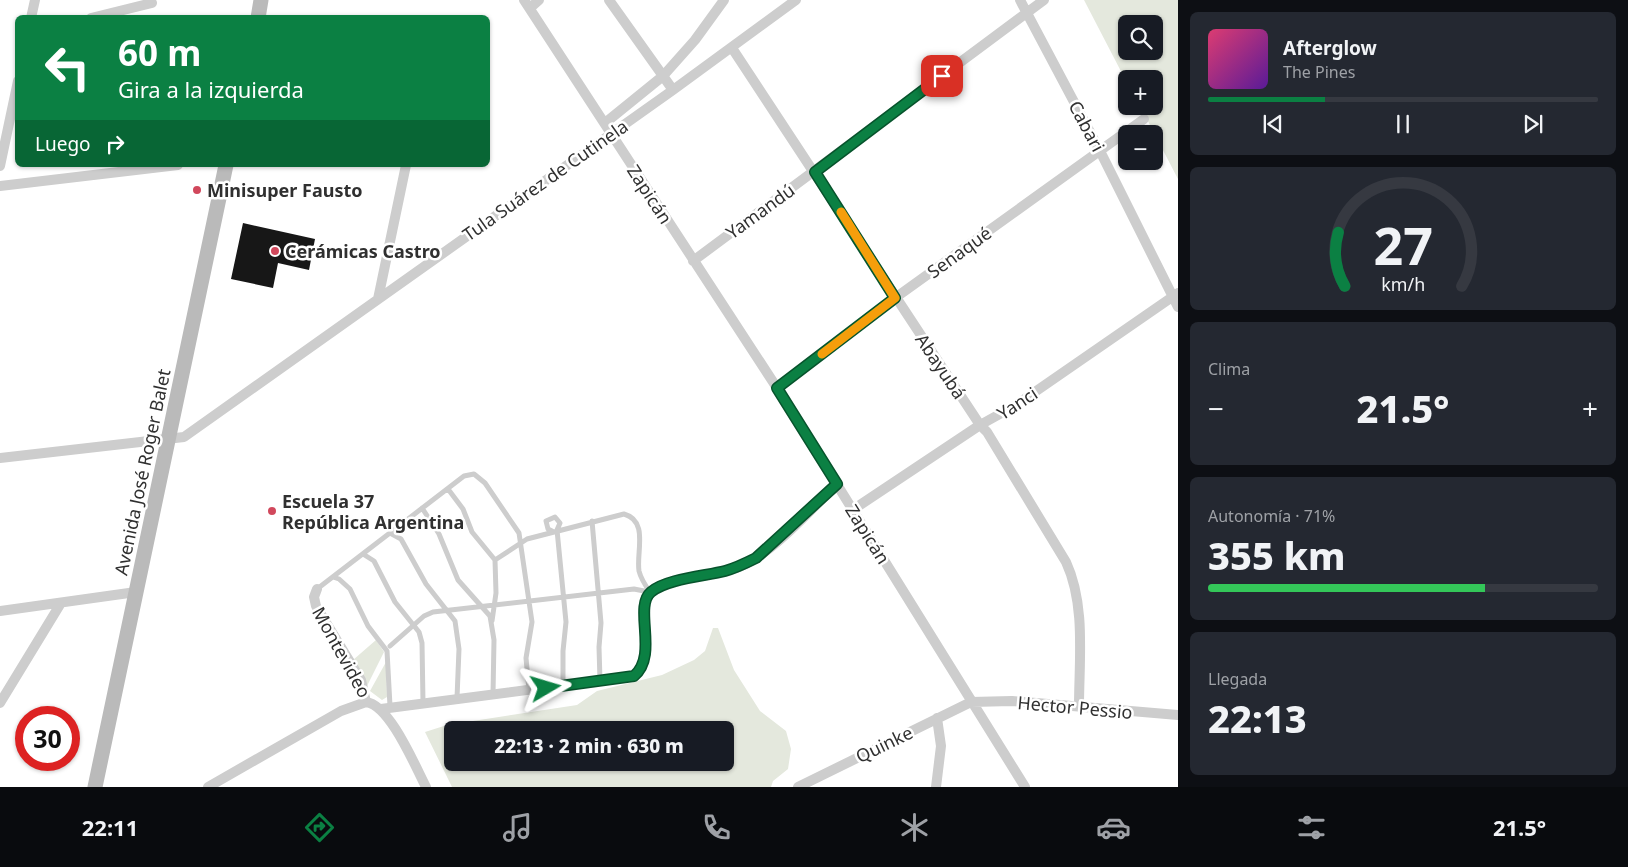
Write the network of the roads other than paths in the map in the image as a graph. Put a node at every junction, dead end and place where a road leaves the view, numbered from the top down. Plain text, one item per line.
1 (35, 0) edge
2 (261, 0) edge
3 (540, 0) edge
4 (609, 0) edge
5 (724, 0) edge
6 (796, 0) edge
7 (1020, 0) edge
8 (1044, 0) edge
9 (152, 2) dead end
10 (527, 4) edge
11 (1026, 11) junction
12 (32, 15) edge
13 (102, 15) edge
14 (258, 15) edge
15 (732, 48) junction
16 (663, 76) junction
17 (674, 90) junction
18 (15, 95) edge
19 (1144, 119) dead end
20 (608, 128) junction
21 (1099, 149) junction
22 (0, 166) edge
23 (161, 167) edge
24 (226, 167) edge
25 (406, 167) edge
26 (815, 172) junction
27 (0, 186) edge
28 (693, 261) junction
29 (1176, 295) edge
30 (895, 298) junction
31 (378, 299) junction
32 (1178, 307) edge
33 (777, 388) junction
34 (980, 425) junction
35 (169, 438) junction
36 (0, 458) edge
37 (837, 484) junction
38 (448, 489) junction
39 (422, 508) junction
40 (854, 510) junction
41 (592, 521) junction
42 (555, 531) junction
43 (390, 533) junction
44 (520, 542) junction
45 (363, 554) junction
46 (495, 560) junction
47 (333, 577) junction
48 (317, 589) joint
49 (136, 592) junction
50 (599, 592) junction
51 (650, 592) junction
52 (563, 596) junction
53 (530, 600) junction
54 (61, 603) junction
55 (494, 606) junction
56 (484, 607) junction
57 (0, 611) edge
58 (449, 611) junction
59 (492, 621) junction
60 (413, 624) junction
61 (390, 646) dead end
62 (600, 681) junction
63 (563, 686) junction
64 (529, 690) junction
65 (493, 694) junction
66 (457, 698) junction
67 (366, 702) junction
68 (424, 702) junction
69 (971, 702) junction
70 (0, 703) edge
71 (1079, 707) junction
72 (385, 708) junction
73 (1178, 715) edge
74 (938, 718) junction
75 (95, 787) edge
76 (208, 787) edge
77 (426, 787) edge
78 (798, 787) edge
79 (936, 787) edge
80 (1025, 787) edge

1 - 12 street
2 - 14 street
3 - 10 street
4 - 16 street
5 - 16 street
6 - 15 street, Tula Suárez de Cutinela
7 - 11 street, Cabari
8 - 11 street, Yamandú
9 - 13 street
10 - 20 street, Zapicán
11 - 21 street, Cabari
11 - 26 street, Yamandú
15 - 17 street, Tula Suárez de Cutinela
15 - 26 street, Abayubá
16 - 17 street
16 - 20 street
17 - 20 street, Tula Suárez de Cutinela
18 - 22 street
19 - 21 street, Senaqué
20 - 28 street, Zapicán
20 - 31 street, Tula Suárez de Cutinela
21 - 29 street, Cabari
21 - 30 street, Senaqué
23 - 27 street
24 - 35 street, Avenida José Roger Balet
25 - 31 street
26 - 28 street, Yamandú
26 - 30 street, Abayubá
28 - 33 street, Zapicán
29 - 32 street, Cabari
29 - 34 street, Yanci
30 - 33 street, Senaqué
30 - 34 street, Abayubá
31 - 35 street, Tula Suárez de Cutinela
33 - 37 street, Zapicán
34 - 40 street, Yanci
34 - 71 street, Abayubá
35 - 36 street, Tula Suárez de Cutinela
35 - 49 street, Avenida José Roger Balet
37 - 40 street, Zapicán
37 - 51 street
38 - 39 lane
38 - 44 lane
38 - 46 lane
39 - 43 lane
39 - 56 lane
40 - 69 street, Zapicán
41 - 42 lane
41 - 50 lane
41 - 51 lane
42 - 44 lane
42 - 52 lane
43 - 45 lane
43 - 58 lane
44 - 46 lane
44 - 53 lane
45 - 47 lane
45 - 60 lane
46 - 55 lane
47 - 48 lane
47 - 72 lane
48 - 67 street, Montevideo
49 - 54 street
49 - 75 street, Avenida José Roger Balet
50 - 51 lane
50 - 52 lane
50 - 62 lane
51 - 62 street
52 - 53 lane
52 - 63 lane
53 - 55 lane
53 - 64 lane
54 - 57 street
54 - 70 street
55 - 56 lane
55 - 59 lane
56 - 58 lane
56 - 59 lane
58 - 60 lane
58 - 66 lane
59 - 65 lane
60 - 61 lane
60 - 68 lane
62 - 63 street
63 - 64 street
64 - 65 street
65 - 66 street
66 - 68 street
67 - 72 street, Montevideo
67 - 76 street
68 - 72 street
69 - 71 street, Hector Pessio
69 - 74 street, Quinke
69 - 80 street, Zapicán
71 - 73 street, Hector Pessio
72 - 77 street, Montevideo
74 - 78 street, Quinke
74 - 79 street

